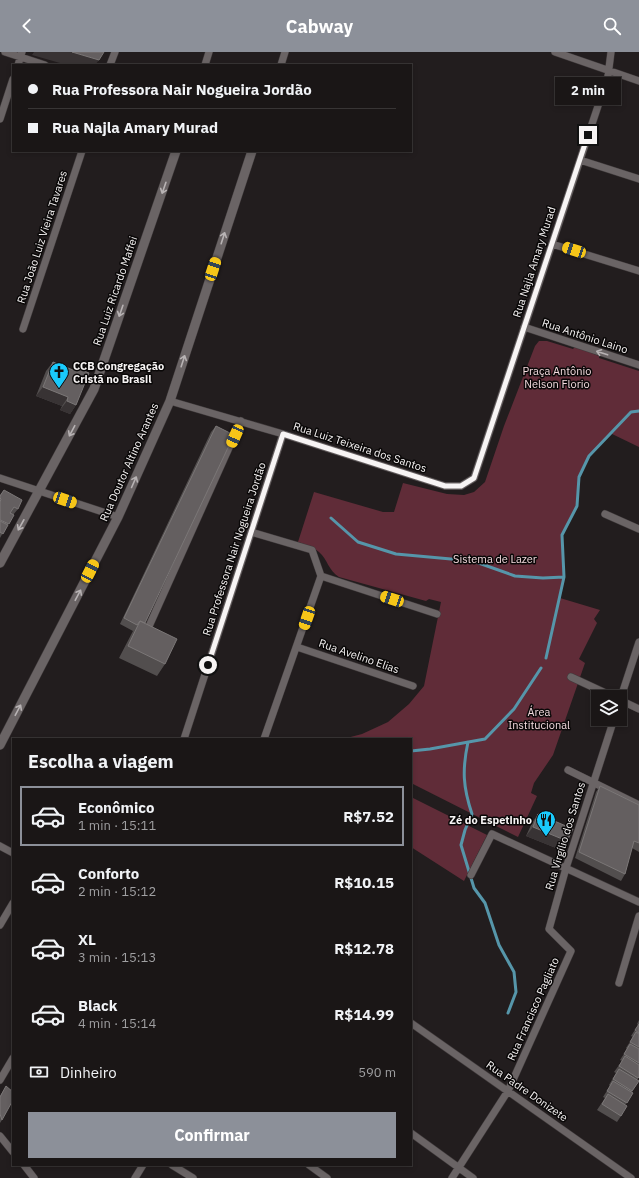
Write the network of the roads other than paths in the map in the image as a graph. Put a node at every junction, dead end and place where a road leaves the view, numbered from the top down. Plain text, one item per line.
1 (5, 52) edge
2 (115, 52) edge
3 (209, 52) edge
4 (285, 52) edge
5 (555, 52) edge
6 (611, 52) edge
7 (21, 54) edge
8 (18, 64) edge
9 (43, 64) edge
10 (110, 64) edge
11 (205, 64) edge
12 (281, 64) edge
13 (608, 70) junction
14 (639, 81) edge
15 (12, 82) edge
16 (0, 119) edge
17 (82, 152) edge
18 (176, 152) edge
19 (252, 152) edge
20 (580, 160) junction
21 (639, 179) edge
22 (552, 244) junction
23 (639, 271) edge
24 (524, 327) junction
25 (23, 329) dead end
26 (639, 365) edge
27 (170, 401) junction
28 (241, 421) junction
29 (283, 434) junction
30 (0, 478) edge
31 (474, 478) joint
32 (39, 491) junction
33 (605, 514) dead end
34 (118, 517) junction
35 (639, 529) edge
36 (251, 532) junction
37 (0, 562) edge
38 (321, 576) junction
39 (437, 614) dead end
40 (145, 634) edge
41 (639, 642) edge
42 (297, 647) junction
43 (571, 677) dead end
44 (413, 686) dead end
45 (599, 690) edge
46 (623, 690) edge
47 (627, 703) edge
48 (639, 709) edge
49 (612, 726) edge
50 (184, 738) edge
51 (264, 738) edge
52 (0, 745) edge
53 (568, 770) dead end
54 (593, 782) junction
55 (639, 804) edge
56 (0, 846) edge
57 (12, 852) edge
58 (566, 868) junction
59 (471, 875) dead end
60 (639, 902) edge
61 (12, 905) edge
62 (639, 916) edge
63 (0, 925) edge
64 (571, 951) joint
65 (619, 983) dead end
66 (412, 1024) edge
67 (12, 1060) edge
68 (0, 1080) edge
69 (508, 1091) junction
70 (412, 1134) edge
71 (0, 1136) edge
72 (12, 1151) edge
73 (25, 1166) edge
74 (142, 1166) edge
75 (174, 1166) edge
76 (310, 1166) edge
77 (459, 1168) junction
78 (34, 1178) edge
79 (135, 1178) edge
80 (193, 1178) edge
81 (327, 1178) edge
82 (452, 1178) edge
83 (473, 1178) edge
84 (631, 1178) edge

1 - 7 street
2 - 10 street
3 - 11 street
4 - 12 street
5 - 13 street
6 - 13 street, Rua Najla Amary Murad
7 - 8 street
7 - 9 street
13 - 14 street
13 - 20 street, Rua Najla Amary Murad
15 - 16 street
17 - 25 street, Rua João Luiz Vieira Tavares
18 -> 32 street, Rua Luiz Ricardo Maffei
27 -> 19 street, Rua Doutor Altino Arantes
20 - 21 street
20 - 22 street, Rua Najla Amary Murad
22 - 23 street
22 - 24 street, Rua Najla Amary Murad
26 -> 24 street, Rua Antônio Laino
24 - 31 street, Rua Najla Amary Murad
27 - 28 street, Rua Luiz Teixeira dos Santos
34 -> 27 street, Rua Doutor Altino Arantes
28 - 29 street, Rua Luiz Teixeira dos Santos
28 - 40 street
29 - 31 street, Rua Luiz Teixeira dos Santos
29 - 36 street, Rua Professora Nair Nogueira Jordão
30 - 32 street
32 - 34 street
32 -> 37 street, Rua Luiz Ricardo Maffei
33 - 35 street
52 -> 34 street, Rua Doutor Altino Arantes
36 - 38 street
36 - 50 street, Rua Professora Nair Nogueira Jordão
38 - 39 street
38 - 42 street
41 - 46 street
42 - 44 street, Rua Avelino Elias
42 - 51 street
43 - 45 street
47 - 48 street
49 - 54 street, Rua Virgílio dos Santos
53 - 54 street
54 - 55 street
54 - 58 street, Rua Virgílio dos Santos
56 - 57 street
58 - 59 street
58 - 60 street
58 - 64 street, Rua Virgílio dos Santos
61 - 63 street
62 - 65 street
64 - 69 street, Rua Francisco Pagliato
66 - 69 street, Rua Padre Donizete
67 - 68 street
69 - 77 street, Rua Francisco Pagliato
69 - 84 street, Rua Padre Donizete
70 - 77 street
71 - 72 street
73 - 78 street
74 - 79 street
75 - 80 street
76 - 81 street
77 - 82 street, Rua Francisco Pagliato
77 - 83 street

